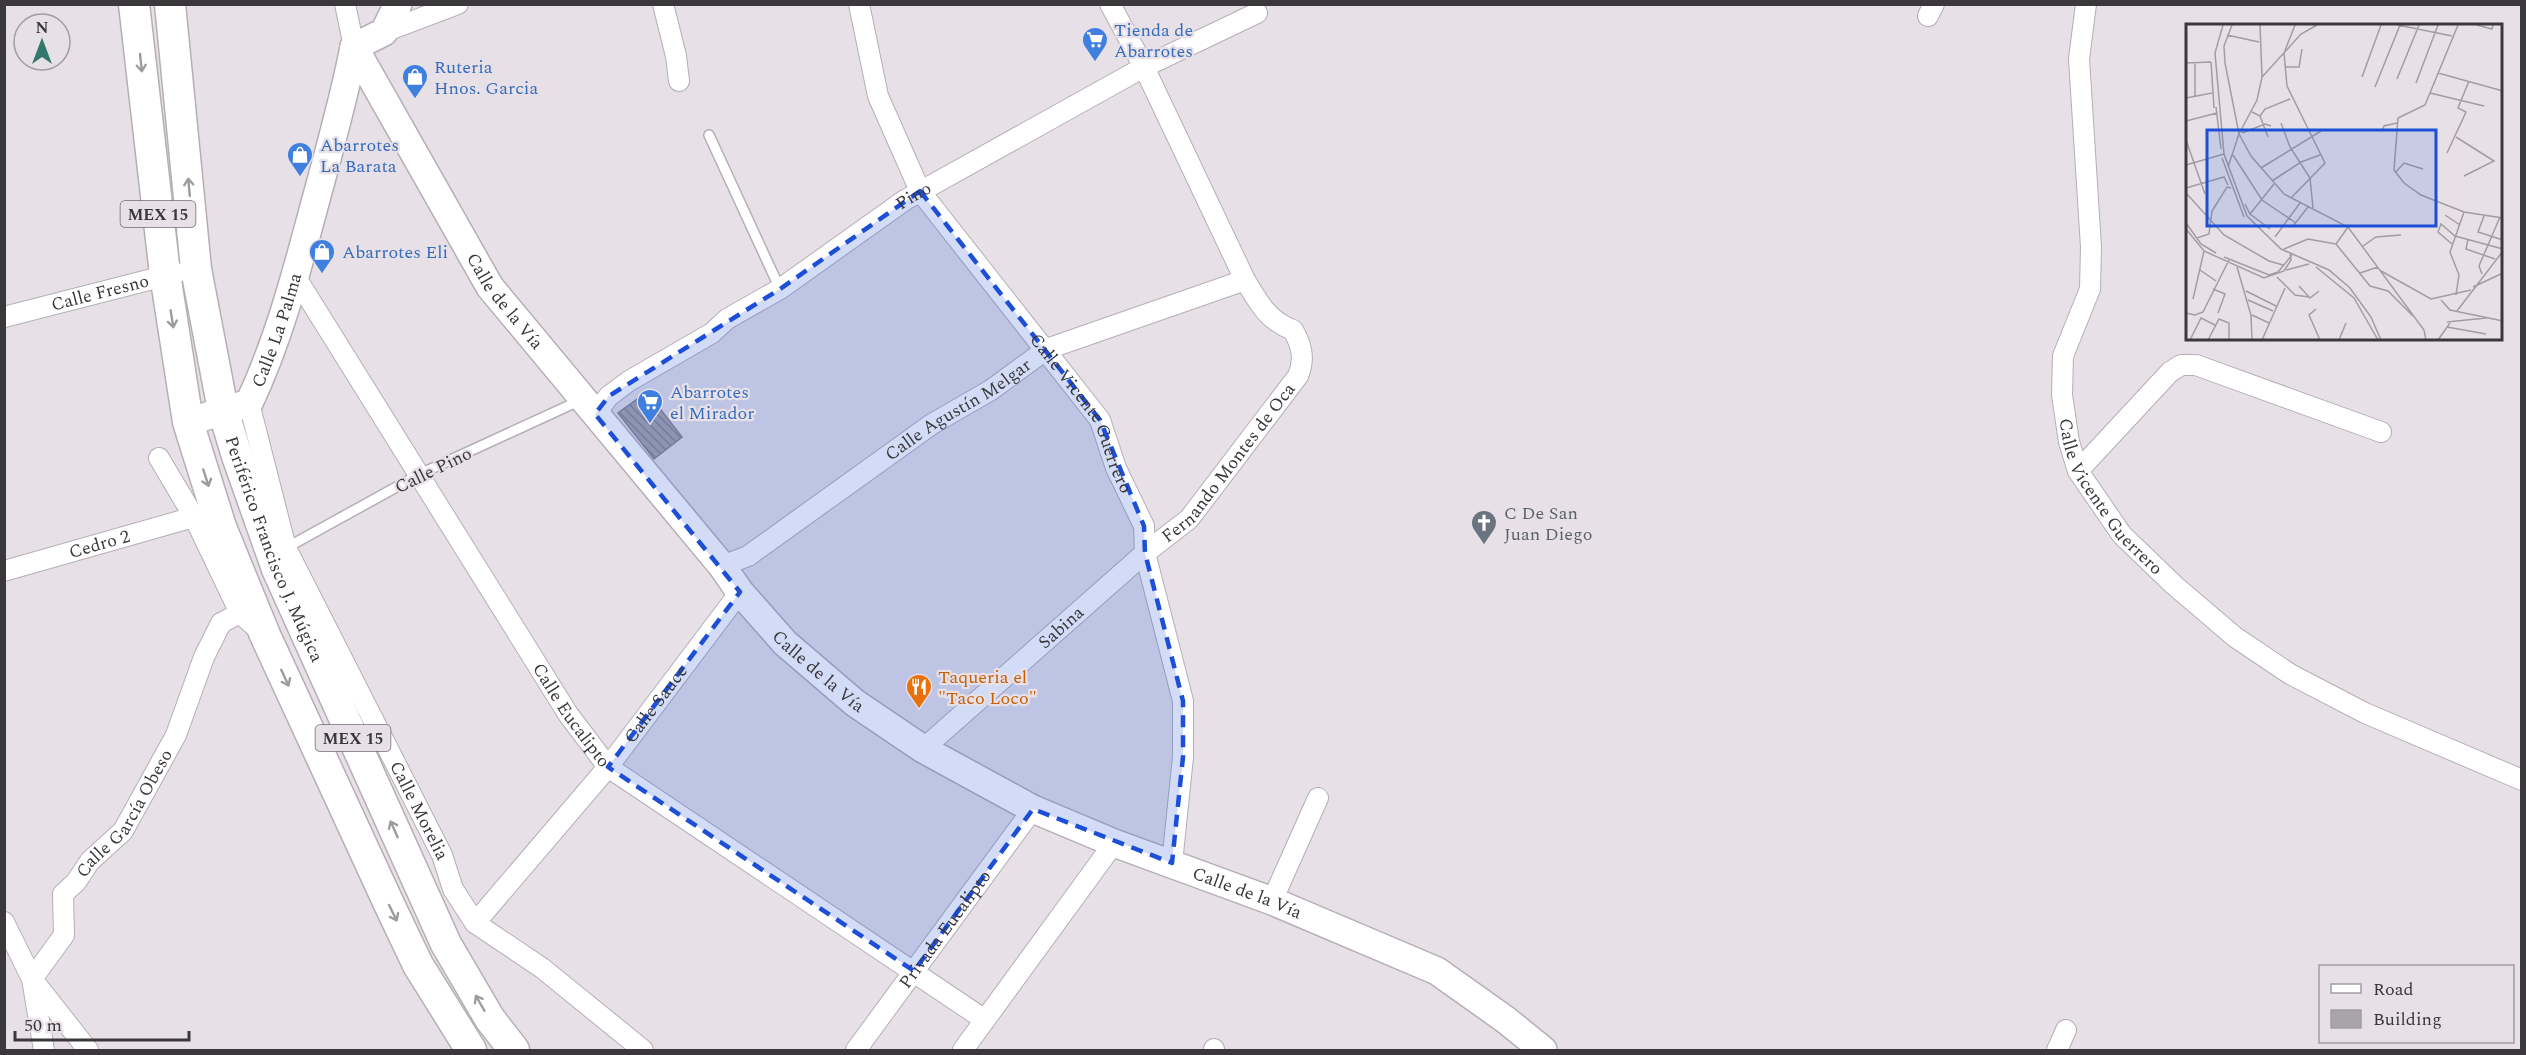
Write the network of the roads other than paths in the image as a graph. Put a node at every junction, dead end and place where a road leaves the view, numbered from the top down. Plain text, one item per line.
1 (134, 4) edge
2 (170, 4) edge
3 (345, 4) edge
4 (398, 4) edge
5 (458, 4) edge
6 (663, 4) edge
7 (859, 4) edge
8 (1110, 4) edge
9 (2086, 4) edge
10 (1257, 13) dead end
11 (384, 32) junction
12 (354, 47) junction
13 (1144, 67) junction
14 (679, 81) dead end
15 (709, 135) dead end
16 (920, 191) junction
17 (196, 270) junction
18 (165, 274) junction
19 (295, 276) junction
20 (1245, 280) junction
21 (780, 289) junction
22 (4, 317) edge
23 (1047, 349) junction
24 (590, 406) junction
25 (236, 407) junction
26 (188, 422) junction
27 (2381, 432) dead end
28 (159, 458) dead end
29 (2078, 471) junction
30 (420, 474) junction
31 (194, 517) junction
32 (286, 548) junction
33 (1145, 553) junction
34 (722, 566) junction
35 (4, 571) edge
36 (740, 592) junction
37 (240, 613) junction
38 (265, 635) junction
39 (923, 749) junction
40 (608, 767) junction
41 (2522, 780) edge
42 (1318, 798) dead end
43 (1033, 809) junction
44 (1114, 843) junction
45 (442, 855) junction
46 (1172, 863) junction
47 (411, 868) junction
48 (1272, 901) junction
49 (4, 922) edge
50 (475, 923) junction
51 (914, 971) junction
52 (32, 979) junction
53 (985, 1020) junction
54 (2066, 1030) dead end
55 (44, 1050) edge
56 (88, 1050) edge
57 (471, 1050) edge
58 (514, 1050) edge
59 (643, 1050) edge
60 (856, 1050) edge
61 (963, 1050) edge
62 (1542, 1050) edge
63 (2057, 1050) edge

1 -> 18 main road, Periférico Francisco J. Múgica / MEX 15
17 -> 2 main road, Periférico Francisco J. Múgica / MEX 15
3 - 12 street, Calle de la Vía
4 - 11 street
5 - 11 street
6 - 14 street
7 - 16 street, Calle Vicente Guerrero
8 - 13 street
9 - 29 street, Calle Vicente Guerrero
10 - 13 street, Pino
11 - 12 street
12 - 19 street, Calle La Palma
12 - 24 street, Calle de la Vía
13 - 16 street, Pino
13 - 20 street
15 - 21 lane
16 - 21 street, Pino
16 - 23 street, Calle Vicente Guerrero
17 - 18 street, Calle Fresno
17 - 25 main road, Periférico Francisco J. Múgica / MEX 15
18 - 22 street, Calle Fresno
18 -> 26 main road, Periférico Francisco J. Múgica / MEX 15
19 - 25 street, Calle La Palma
19 - 30 street, Calle Eucalipto
20 - 23 street, Calle Agustín Melgar
20 - 33 street, Fernando Montes de Oca
21 - 24 street, Pino
23 - 33 street, Calle Vicente Guerrero
23 - 34 street, Calle Agustín Melgar
24 - 30 lane, Calle Pino
24 - 34 street, Calle de la Vía
25 - 26 street
25 - 32 street, Calle Morelia
47 -> 25 main road, Periférico Francisco J. Múgica / MEX 15
26 -> 38 main road, Periférico Francisco J. Múgica / MEX 15
27 - 29 street
28 - 31 street
29 - 41 street, Calle Vicente Guerrero
30 - 32 lane, Calle Pino
30 - 40 street, Calle Eucalipto
31 - 35 street, Cedro 2
31 - 37 street
32 - 45 street, Calle Morelia
33 - 39 street, Sabina
33 - 46 street, Calle Vicente Guerrero
34 - 36 street, Calle de la Vía
36 - 39 street, Calle de la Vía
36 - 40 street, Calle Sauce
37 - 38 street
37 - 52 street, Calle García Obeso
38 -> 57 main road, Periférico Francisco J. Múgica / MEX 15
39 - 43 street, Calle de la Vía
40 - 50 street, Calle Sauce
40 - 51 street, Calle Eucalipto
42 - 48 street
43 - 44 street, Calle de la Vía
43 - 51 street, Privada Eucalipto
44 - 46 street, Calle de la Vía
44 - 53 street
45 - 47 street
45 - 50 street, Calle Morelia
46 - 48 street, Calle de la Vía
58 -> 47 main road, Periférico Francisco J. Múgica / MEX 15
48 - 62 street, Calle de la Vía
49 - 52 street
50 - 59 street, Calle Morelia
51 - 53 street, Calle Eucalipto
51 - 60 street, Privada Eucalipto
52 - 55 street
52 - 56 street
53 - 61 street
54 - 63 street

